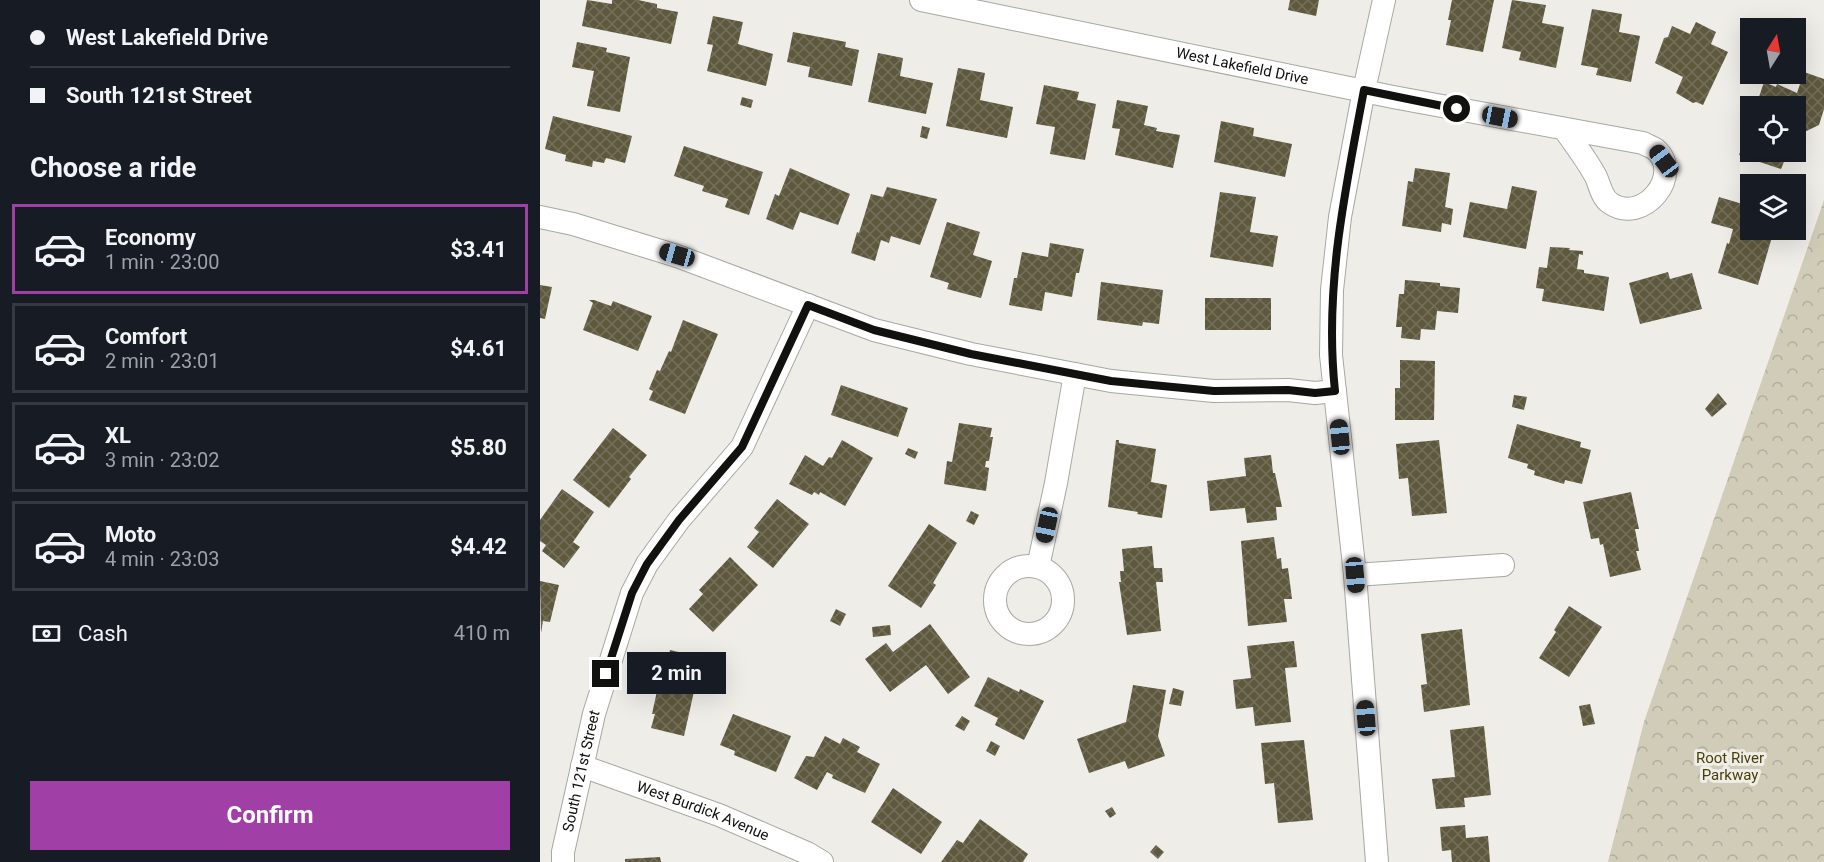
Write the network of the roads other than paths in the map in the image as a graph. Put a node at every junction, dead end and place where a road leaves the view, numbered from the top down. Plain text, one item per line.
1 (921, 0) edge
2 (1384, 0) edge
3 (1364, 90) junction
4 (1564, 129) junction
5 (540, 217) edge
6 (808, 305) junction
7 (1075, 375) junction
8 (1335, 391) junction
9 (1503, 565) dead end
10 (1038, 567) dead end
11 (1355, 575) junction
12 (582, 766) junction
13 (563, 862) edge
14 (822, 862) edge
15 (1377, 862) edge

1 - 3 street, West Lakefield Drive
2 - 3 street
3 - 4 street, West Lakefield Drive
3 - 8 street
4 - 4 street, West Lakefield Drive
5 - 6 street
6 - 7 street
6 - 12 street, South 121st Street
7 - 8 street
7 - 10 street
8 - 11 street
9 - 11 street
11 - 15 street
12 - 13 street, South 121st Street
12 - 14 street, West Burdick Avenue

